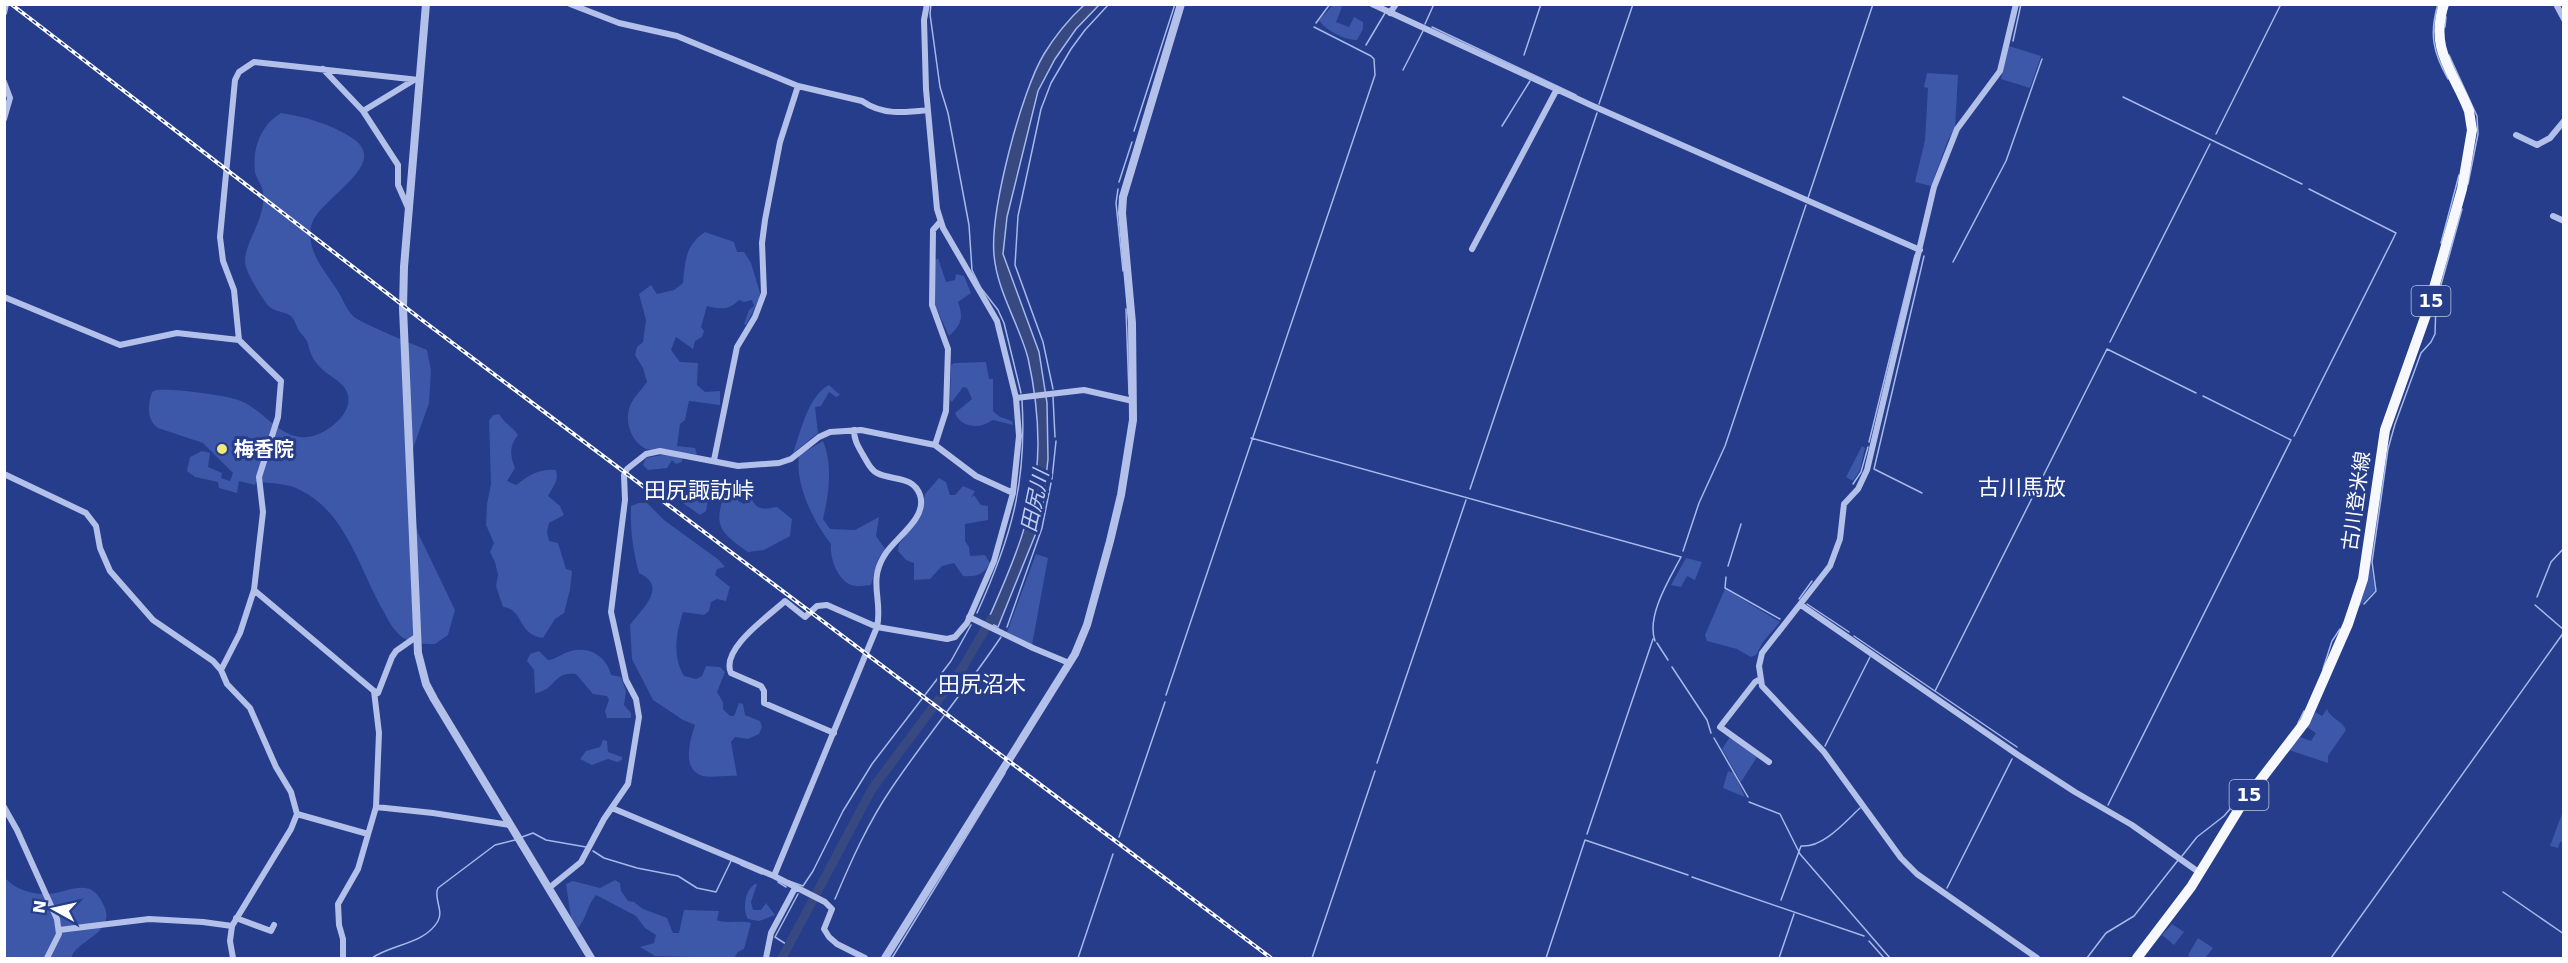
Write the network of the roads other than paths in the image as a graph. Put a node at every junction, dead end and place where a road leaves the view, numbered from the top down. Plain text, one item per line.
1 (6, 4) edge
2 (426, 4) edge
3 (570, 4) edge
4 (927, 4) edge
5 (1181, 4) edge
6 (1372, 4) edge
7 (1396, 4) edge
8 (2016, 4) edge
9 (2444, 4) edge
10 (2556, 4) edge
11 (4, 13) edge
12 (1390, 13) junction
13 (2564, 19) edge
14 (322, 69) junction
15 (417, 80) junction
16 (4, 82) edge
17 (798, 86) junction
18 (1557, 89) junction
19 (927, 110) junction
20 (363, 111) junction
21 (4, 119) edge
22 (2564, 121) edge
23 (2516, 135) dead end
24 (409, 211) junction
25 (2553, 216) dead end
26 (2564, 221) edge
27 (940, 222) junction
28 (1472, 249) dead end
29 (1920, 250) junction
30 (4, 297) edge
31 (239, 340) junction
32 (1016, 398) junction
33 (1133, 401) junction
34 (854, 430) junction
35 (935, 445) junction
36 (714, 460) junction
37 (4, 474) edge
38 (1013, 493) junction
39 (254, 590) junction
40 (1801, 604) junction
41 (969, 617) junction
42 (877, 627) junction
43 (417, 637) junction
44 (1069, 663) junction
45 (221, 670) junction
46 (1760, 679) junction
47 (374, 691) junction
48 (834, 733) junction
49 (1769, 762) dead end
50 (4, 807) edge
51 (376, 807) junction
52 (612, 808) junction
53 (297, 814) junction
54 (510, 825) junction
55 (368, 834) junction
56 (2200, 873) junction
57 (774, 876) junction
58 (549, 888) junction
59 (795, 888) junction
60 (236, 918) junction
61 (274, 925) dead end
62 (232, 926) junction
63 (59, 930) junction
64 (47, 958) edge
65 (233, 958) edge
66 (343, 958) edge
67 (591, 958) edge
68 (766, 958) edge
69 (865, 958) edge
70 (885, 958) edge
71 (2037, 958) edge
72 (2137, 958) edge

1 - 11 street
2 - 15 street
3 - 17 street
4 - 19 street
5 - 33 street
6 - 12 street
7 - 12 street
8 - 29 street
9 - 56 main road, 古川登米線 / 15
10 - 13 street
12 - 18 street
14 - 15 street
14 - 20 street
14 - 31 street
15 - 20 street
15 - 24 street
16 - 21 street
17 - 19 street
17 - 36 street
18 - 28 street
18 - 29 street
19 - 27 street
20 - 24 street
22 - 23 street
24 - 43 street
25 - 26 street
27 - 32 street
27 - 35 street
29 - 40 street
30 - 31 street
31 - 39 street
32 - 33 street
32 - 38 street
33 - 44 street
34 - 35 street
34 - 36 street
34 - 42 street
35 - 38 street
36 - 52 street
37 - 45 street
38 - 41 street
39 - 45 street
39 - 47 street
40 - 46 street
40 - 56 street
41 - 42 street
41 - 44 street
42 - 48 street
42 - 48 street
43 - 47 street
43 - 54 street
44 - 70 street
45 - 53 street
46 - 49 street
46 - 71 street
47 - 51 street
48 - 57 street
50 - 63 street
51 - 54 street
51 - 55 street
52 - 57 street
52 - 58 street
53 - 55 street
53 - 60 street
54 - 58 street
55 - 66 street
56 - 72 main road, 古川登米線 / 15
57 - 59 street
58 - 67 street
59 - 68 street
59 - 69 street
60 - 61 street
60 - 62 street
62 - 63 street
62 - 65 street
63 - 64 street

